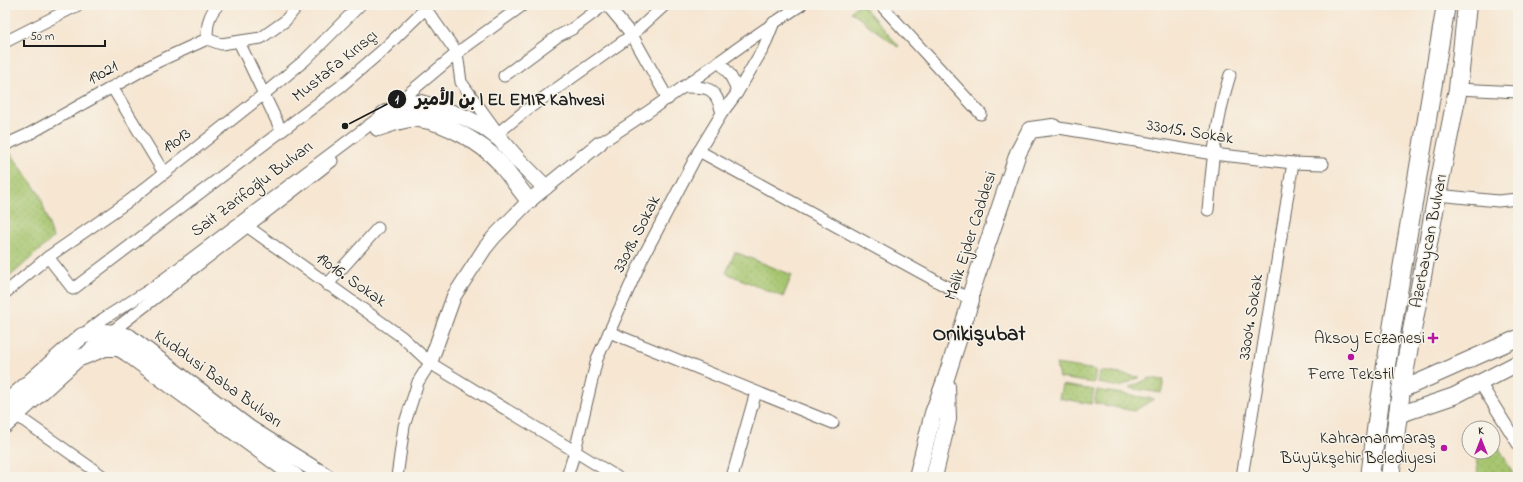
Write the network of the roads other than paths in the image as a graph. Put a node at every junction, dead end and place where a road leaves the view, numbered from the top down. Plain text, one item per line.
1 (78, 5) edge
2 (298, 5) edge
3 (360, 5) edge
4 (523, 5) edge
5 (605, 5) edge
6 (665, 5) edge
7 (801, 5) edge
8 (881, 5) edge
9 (1446, 5) edge
10 (1467, 5) edge
11 (213, 7) edge
12 (424, 7) edge
13 (774, 22) junction
14 (632, 35) junction
15 (207, 39) junction
16 (5, 42) edge
17 (239, 42) junction
18 (457, 53) junction
19 (719, 62) junction
20 (1230, 75) dead end
21 (504, 76) dead end
22 (112, 87) junction
23 (683, 87) junction
24 (1458, 89) junction
25 (737, 92) junction
26 (1518, 92) edge
27 (264, 94) junction
28 (668, 99) junction
29 (722, 113) junction
30 (981, 114) dead end
31 (381, 121) junction
32 (1053, 127) joint
33 (281, 130) junction
34 (499, 136) junction
35 (600, 143) joint
36 (5, 144) edge
37 (698, 151) junction
38 (1213, 154) junction
39 (1293, 163) junction
40 (1323, 164) dead end
41 (164, 173) junction
42 (545, 187) junction
43 (1437, 195) junction
44 (1518, 199) edge
45 (529, 201) junction
46 (1208, 210) dead end
47 (248, 227) junction
48 (378, 228) dead end
49 (48, 256) junction
50 (327, 285) junction
51 (5, 293) edge
52 (971, 300) junction
53 (114, 332) junction
54 (609, 332) junction
55 (82, 336) junction
56 (1518, 338) edge
57 (77, 359) junction
58 (430, 363) junction
59 (1518, 363) edge
60 (946, 378) junction
61 (1480, 383) junction
62 (24, 388) junction
63 (1401, 390) junction
64 (756, 392) junction
65 (5, 399) edge
66 (9, 415) edge
67 (1398, 415) junction
68 (833, 423) dead end
69 (1518, 444) edge
70 (575, 451) junction
71 (104, 477) edge
72 (296, 477) edge
73 (327, 477) edge
74 (397, 477) edge
75 (566, 477) edge
76 (617, 477) edge
77 (732, 477) edge
78 (917, 477) edge
79 (934, 477) edge
80 (1242, 477) edge
81 (1370, 477) edge
82 (1390, 477) edge

1 - 16 street
2 - 17 street
3 - 27 street, 19013
4 - 18 street, Sait Zarifoğlu Bulvarı
5 - 14 street
5 - 21 street
6 - 14 street
7 - 13 street
8 - 30 street
9 - 81 main road, Azerbaycan Bulvarı
10 - 24 main road, Azerbaycan Bulvarı
11 - 15 street
12 - 18 street
12 - 33 street, Mustafa Kırısçı
13 - 19 street
13 - 25 street, 33018. Sokak
14 - 28 street
14 - 34 street
15 - 17 street
15 - 22 street, 19021
17 - 27 street
18 - 31 street, Sait Zarifoğlu Bulvarı
18 - 34 street
19 - 23 street
19 - 25 street
20 - 38 street
22 - 36 street, 19021
22 - 41 street
23 - 28 street
23 - 29 street
24 - 26 street
24 - 43 main road, Azerbaycan Bulvarı
25 - 29 street, 33018. Sokak
27 - 33 street
27 - 41 street, 19013
28 - 35 street
29 - 37 street, 33018. Sokak
31 - 34 main road
31 - 45 main road
31 - 47 street, Sait Zarifoğlu Bulvarı
31 - 55 street, Sait Zarifoğlu Bulvarı
32 - 38 street, 33015. Sokak
32 - 52 main road, Malik Ejder Caddesi
33 - 49 street, Mustafa Kırısçı
34 - 42 main road
35 - 42 street
37 - 52 street
37 - 54 street, 33018. Sokak
38 - 39 street, 33015. Sokak
38 - 46 street
39 - 40 street, 33015. Sokak
39 - 80 street, 33004. Sokak
41 - 49 street, 19013
42 - 45 street
43 - 44 street
43 - 63 main road, Azerbaycan Bulvarı
45 - 58 street
47 - 50 street, 19016. Sokak
47 - 53 street, Sait Zarifoğlu Bulvarı
48 - 50 street
49 - 51 street, 19013
50 - 58 street, 19016. Sokak
52 - 60 main road, Malik Ejder Caddesi
53 - 55 main road, Kuddusi Baba Bulvarı
53 - 57 street, Sait Zarifoğlu Bulvarı
53 - 73 main road, Kuddusi Baba Bulvarı
54 - 64 street
54 - 70 street, 33018. Sokak
55 - 62 main road, Sait Zarifoğlu Bulvarı
56 - 63 main road
57 - 66 main road, Sait Zarifoğlu Bulvarı
57 - 72 main road, Kuddusi Baba Bulvarı
58 - 70 street, 19016. Sokak
58 - 74 street
59 - 61 main road
60 - 78 main road, Malik Ejder Caddesi
60 - 79 main road, Malik Ejder Caddesi
61 - 67 main road
61 - 69 street
62 - 65 street
62 - 66 main road, Sait Zarifoğlu Bulvarı
63 - 67 main road, Azerbaycan Bulvarı
64 - 68 street
64 - 77 street
66 - 71 street
67 - 82 main road, Azerbaycan Bulvarı
70 - 75 street, 33018. Sokak
70 - 76 street, 19016. Sokak

